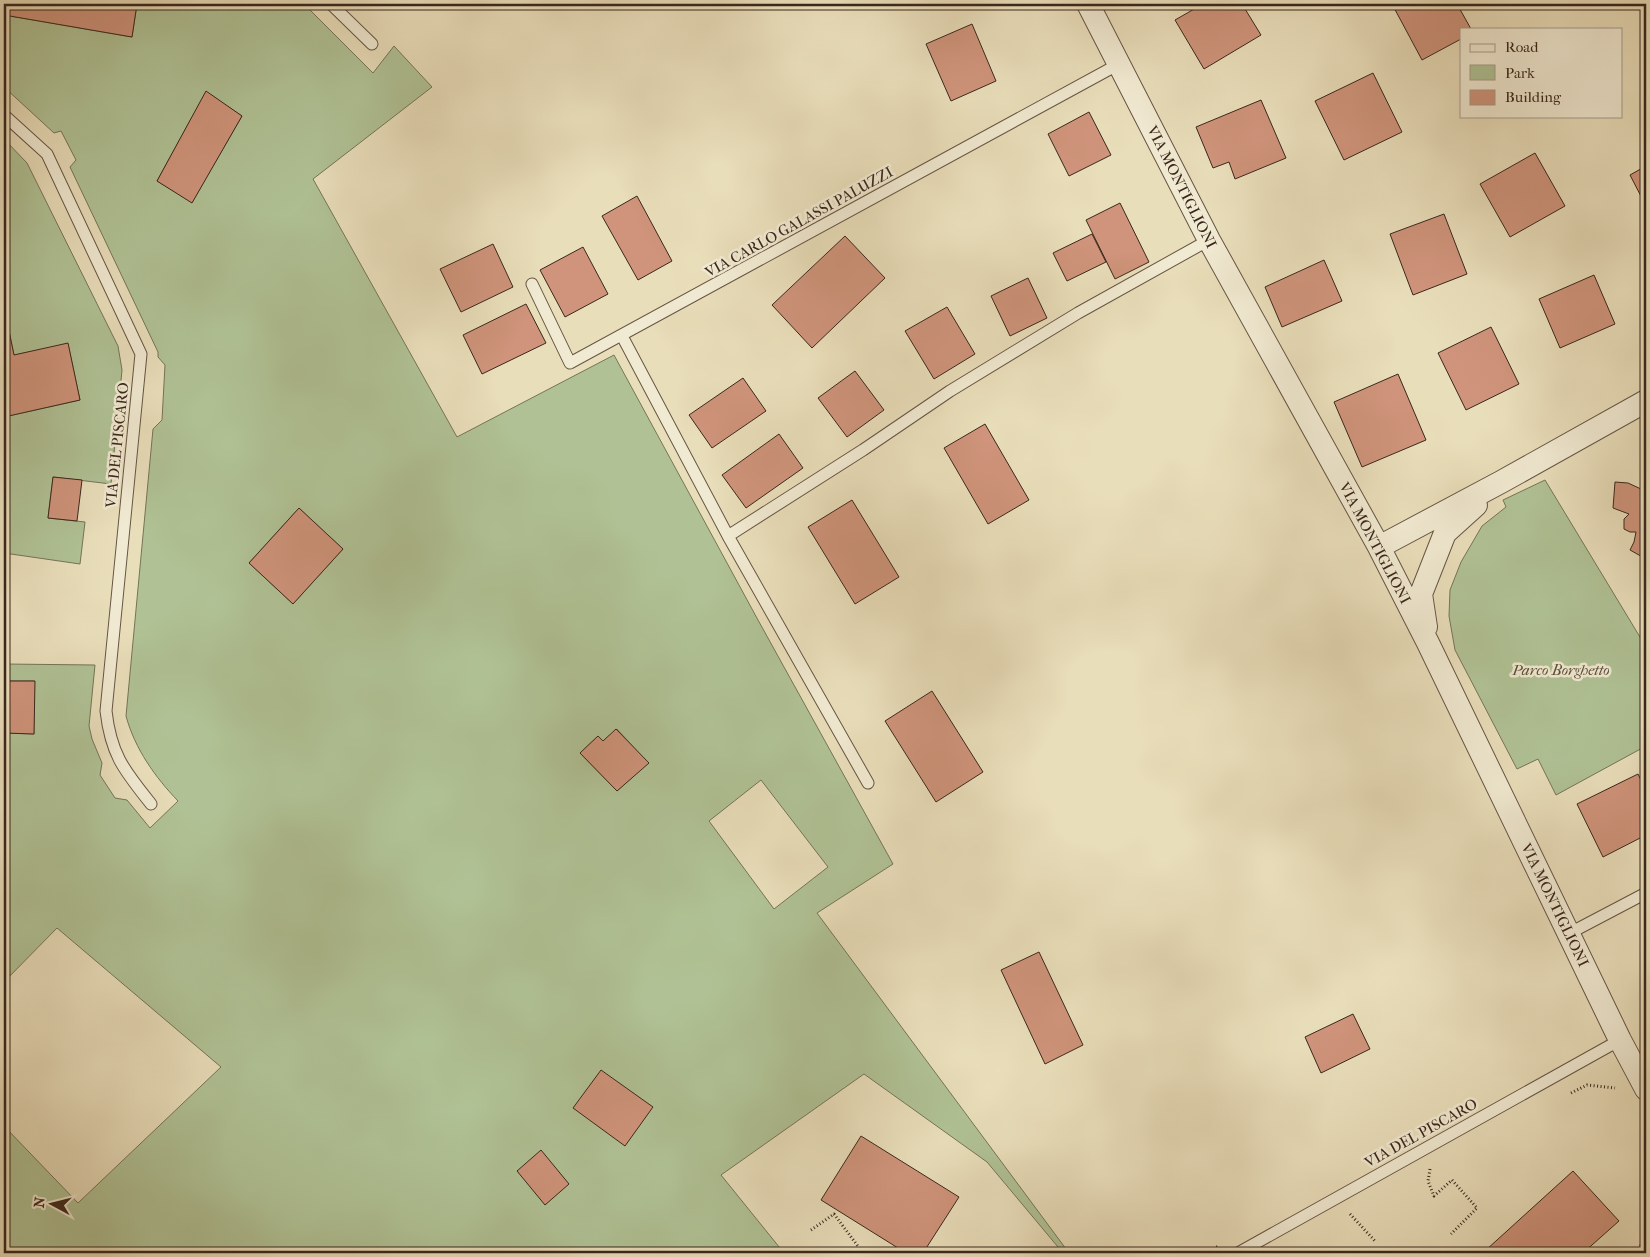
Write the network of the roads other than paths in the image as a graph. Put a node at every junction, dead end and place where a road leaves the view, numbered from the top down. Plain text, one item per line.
1 (331, 4) edge
2 (1088, 4) edge
3 (372, 44) dead end
4 (1119, 64) junction
5 (4, 115) edge
6 (1209, 240) junction
7 (532, 284) dead end
8 (622, 336) junction
9 (1646, 401) edge
10 (1501, 482) junction
11 (728, 536) junction
12 (1379, 548) junction
13 (1428, 643) junction
14 (868, 784) dead end
15 (151, 804) dead end
16 (1646, 893) edge
17 (1568, 934) junction
18 (1620, 1040) junction
19 (1646, 1089) edge
20 (1238, 1253) edge

1 - 3 lane
2 - 4 street, VIA MONTIGLIONI
4 - 6 street, VIA MONTIGLIONI
4 - 8 lane, VIA CARLO GALASSI PALUZZI
5 - 15 lane, VIA DEL PISCARO
6 - 11 lane
6 - 12 street, VIA MONTIGLIONI
7 - 8 lane, VIA CARLO GALASSI PALUZZI
8 - 11 lane
9 - 10 street
10 - 12 street
10 - 13 street
11 - 14 lane
12 - 13 street, VIA MONTIGLIONI
13 - 17 street, VIA MONTIGLIONI
16 - 17 lane
17 - 18 street, VIA MONTIGLIONI
18 - 19 street, VIA MONTIGLIONI
18 - 20 lane, VIA DEL PISCARO

